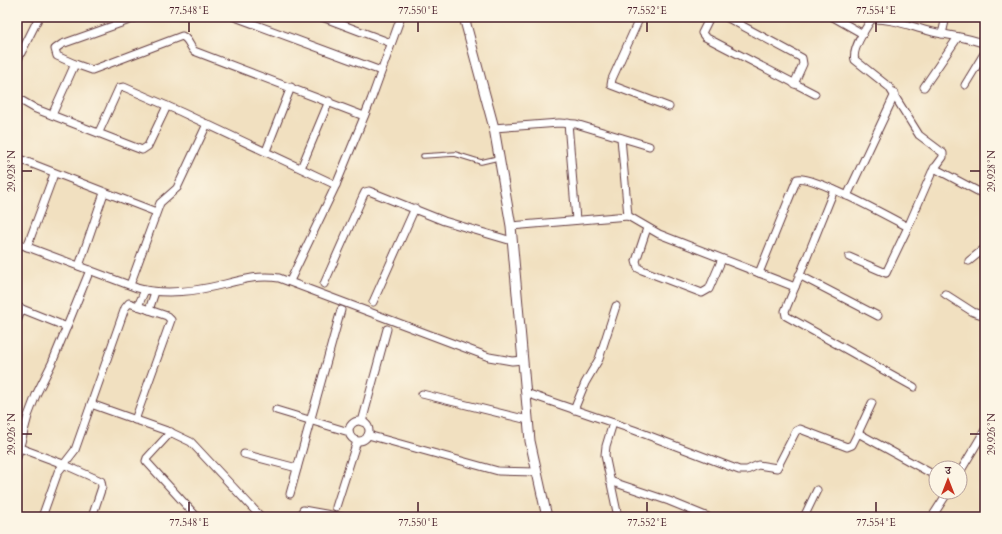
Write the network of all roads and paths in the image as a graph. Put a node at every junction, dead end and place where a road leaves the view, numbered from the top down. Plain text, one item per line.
1 (39, 17) edge
2 (138, 17) edge
3 (236, 17) edge
4 (322, 17) edge
5 (401, 17) edge
6 (464, 17) edge
7 (640, 17) edge
8 (710, 17) edge
9 (726, 17) edge
10 (833, 17) edge
11 (946, 17) edge
12 (873, 18) edge
13 (863, 34) junction
14 (942, 34) junction
15 (958, 37) junction
16 (392, 43) junction
17 (985, 44) edge
18 (985, 52) edge
19 (17, 61) edge
20 (75, 64) junction
21 (381, 71) junction
22 (794, 84) junction
23 (965, 85) dead end
24 (291, 87) junction
25 (924, 87) dead end
26 (815, 94) dead end
27 (894, 94) junction
28 (17, 98) edge
29 (329, 101) junction
30 (167, 106) junction
31 (668, 107) dead end
32 (52, 114) junction
33 (364, 116) junction
34 (207, 124) junction
35 (568, 124) junction
36 (494, 128) junction
37 (99, 132) junction
38 (622, 138) junction
39 (649, 146) dead end
40 (266, 151) junction
41 (423, 156) dead end
42 (17, 158) edge
43 (499, 158) junction
44 (301, 168) junction
45 (934, 168) junction
46 (54, 174) junction
47 (336, 185) junction
48 (834, 190) junction
49 (104, 193) junction
50 (985, 195) edge
51 (847, 196) junction
52 (415, 208) junction
53 (156, 212) junction
54 (628, 216) junction
55 (576, 220) junction
56 (511, 226) junction
57 (908, 227) junction
58 (647, 228) junction
59 (512, 241) junction
60 (17, 243) edge
61 (27, 247) junction
62 (985, 248) edge
63 (722, 258) junction
64 (849, 258) dead end
65 (969, 261) dead end
66 (79, 266) junction
67 (90, 270) junction
68 (759, 273) junction
69 (799, 275) junction
70 (290, 281) junction
71 (324, 284) dead end
72 (130, 285) junction
73 (794, 287) junction
74 (145, 290) junction
75 (155, 292) junction
76 (945, 294) dead end
77 (373, 302) dead end
78 (138, 306) junction
79 (616, 306) dead end
80 (19, 308) edge
81 (149, 310) junction
82 (341, 310) dead end
83 (878, 316) dead end
84 (985, 316) edge
85 (17, 321) edge
86 (68, 327) junction
87 (387, 329) dead end
88 (523, 360) junction
89 (914, 387) dead end
90 (526, 393) junction
91 (422, 394) dead end
92 (872, 403) dead end
93 (91, 404) junction
94 (276, 410) dead end
95 (574, 410) junction
96 (135, 420) junction
97 (311, 420) junction
98 (528, 420) junction
99 (362, 422) junction
100 (613, 423) junction
101 (171, 432) junction
102 (349, 432) junction
103 (858, 433) junction
104 (368, 435) junction
105 (984, 435) edge
106 (358, 441) junction
107 (20, 448) junction
108 (244, 454) dead end
109 (17, 457) edge
110 (968, 460) edge
111 (63, 464) junction
112 (297, 468) junction
113 (537, 472) junction
114 (928, 472) edge
115 (610, 481) junction
116 (816, 490) dead end
117 (290, 494) dead end
118 (943, 500) edge
119 (336, 507) dead end
120 (42, 517) edge
121 (92, 517) edge
122 (196, 517) edge
123 (261, 517) edge
124 (299, 517) edge
125 (341, 517) edge
126 (547, 517) edge
127 (618, 517) edge
128 (708, 517) edge
129 (804, 517) edge
130 (932, 517) edge

1 - 19 street
2 - 20 street
3 - 21 street
4 - 16 street
5 - 16 street
6 - 36 street
7 - 31 street
8 - 22 street
9 - 22 street
10 - 13 street
11 - 14 street
12 - 13 street
12 - 14 street
13 - 27 street
14 - 15 street
15 - 17 street
15 - 25 street
16 - 21 street
18 - 23 street
20 - 24 street
20 - 32 street
21 - 33 street
22 - 26 street
24 - 29 street
24 - 40 street
27 - 45 street
27 - 51 street
28 - 32 street
29 - 33 street
29 - 44 street
30 - 34 street
30 - 37 street
30 - 37 street
32 - 37 street
33 - 47 street
34 - 40 street
34 - 53 street
35 - 36 street
35 - 38 street
35 - 55 street
36 - 43 street
38 - 39 street
38 - 54 street
40 - 44 street
41 - 43 lane
42 - 46 street
43 - 56 street
44 - 47 street
45 - 50 street
45 - 57 street
46 - 49 street
46 - 61 street
47 - 70 street
48 - 51 street
48 - 68 street
48 - 69 street
49 - 53 street
49 - 66 street
51 - 57 street
52 - 59 street
52 - 71 street
52 - 77 street
53 - 72 street
54 - 55 street
54 - 58 street
55 - 56 street
56 - 59 street
57 - 64 street
58 - 63 street
58 - 63 street
59 - 88 street
60 - 61 street
61 - 66 street
62 - 65 street
63 - 68 street
66 - 67 street
67 - 72 street
67 - 86 street
68 - 73 street
69 - 73 street
69 - 83 street
70 - 75 street
70 - 88 street
72 - 74 street
73 - 89 street
74 - 75 street
74 - 78 street
75 - 81 street
76 - 84 street
78 - 81 street
78 - 93 street
79 - 95 street
80 - 85 street
80 - 86 street
81 - 96 street
82 - 97 street
86 - 107 street
87 - 99 street
88 - 90 street
90 - 95 street
90 - 98 street
91 - 98 street
92 - 103 street
93 - 96 street
93 - 111 street
94 - 97 street
95 - 100 street
96 - 101 street
97 - 102 street
97 - 112 street
98 - 113 street
99 - 102 street
99 - 104 street
100 - 103 street
100 - 115 street
101 - 122 street
101 - 123 street
102 - 106 street
103 - 114 street
104 - 106 street
104 - 113 street
105 - 110 street
106 - 119 street
107 - 109 street
107 - 111 street
108 - 112 street
111 - 120 street
111 - 121 street
112 - 117 street
113 - 126 street
115 - 127 street
115 - 128 street
116 - 129 street
118 - 130 street
124 - 125 street

